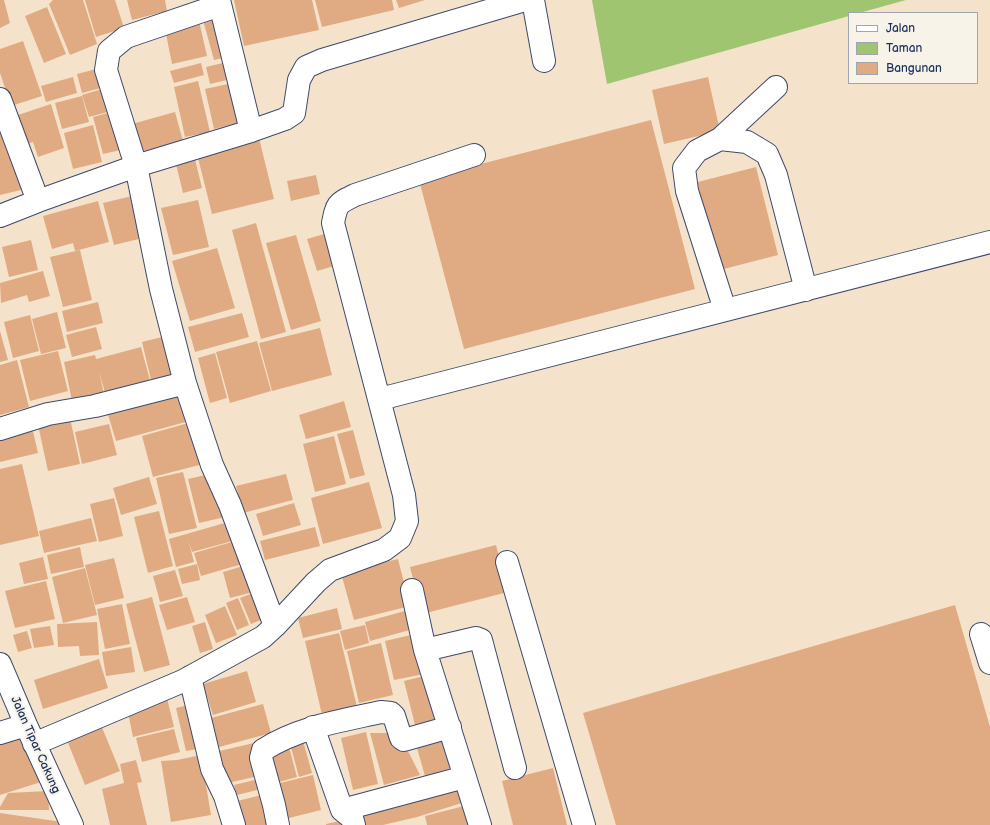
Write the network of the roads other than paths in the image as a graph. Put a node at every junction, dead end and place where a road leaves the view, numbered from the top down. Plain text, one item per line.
1 (525, 0) edge
2 (533, 0) edge
3 (220, 2) edge
4 (544, 61) dead end
5 (776, 87) dead end
6 (0, 99) edge
7 (251, 131) junction
8 (720, 139) junction
9 (474, 155) dead end
10 (136, 166) junction
11 (38, 201) junction
12 (0, 216) edge
13 (990, 242) edge
14 (806, 290) junction
15 (725, 310) junction
16 (185, 383) junction
17 (380, 399) junction
18 (0, 429) edge
19 (507, 562) dead end
20 (412, 590) dead end
21 (275, 626) junction
22 (981, 634) dead end
23 (425, 650) junction
24 (990, 663) edge
25 (0, 664) edge
26 (190, 677) junction
27 (8, 702) edge
28 (313, 727) junction
29 (450, 727) junction
30 (0, 733) edge
31 (30, 734) junction
32 (515, 768) dead end
33 (465, 777) junction
34 (348, 817) edge
35 (72, 825) edge
36 (234, 825) edge
37 (278, 825) edge
38 (480, 825) edge
39 (584, 825) edge

1 - 7 street
2 - 4 street
3 - 7 street
3 - 10 street
5 - 8 street
6 - 11 street
7 - 10 street
8 - 14 street
8 - 15 street
9 - 17 street
10 - 11 street
10 - 16 street
11 - 12 street
13 - 14 street
14 - 15 street
15 - 17 street
16 - 18 street
16 - 21 street
17 - 21 street
19 - 39 street
20 - 23 street
21 - 26 street
22 - 24 street
23 - 29 street
23 - 32 street
25 - 27 street, Jalan Tipar Cakung
26 - 31 street
26 - 36 street
27 - 31 street, Jalan Tipar Cakung
28 - 29 street
28 - 34 street
28 - 37 street
29 - 33 street
30 - 31 street
31 - 35 street, Jalan Tipar Cakung
33 - 34 street
33 - 38 street

